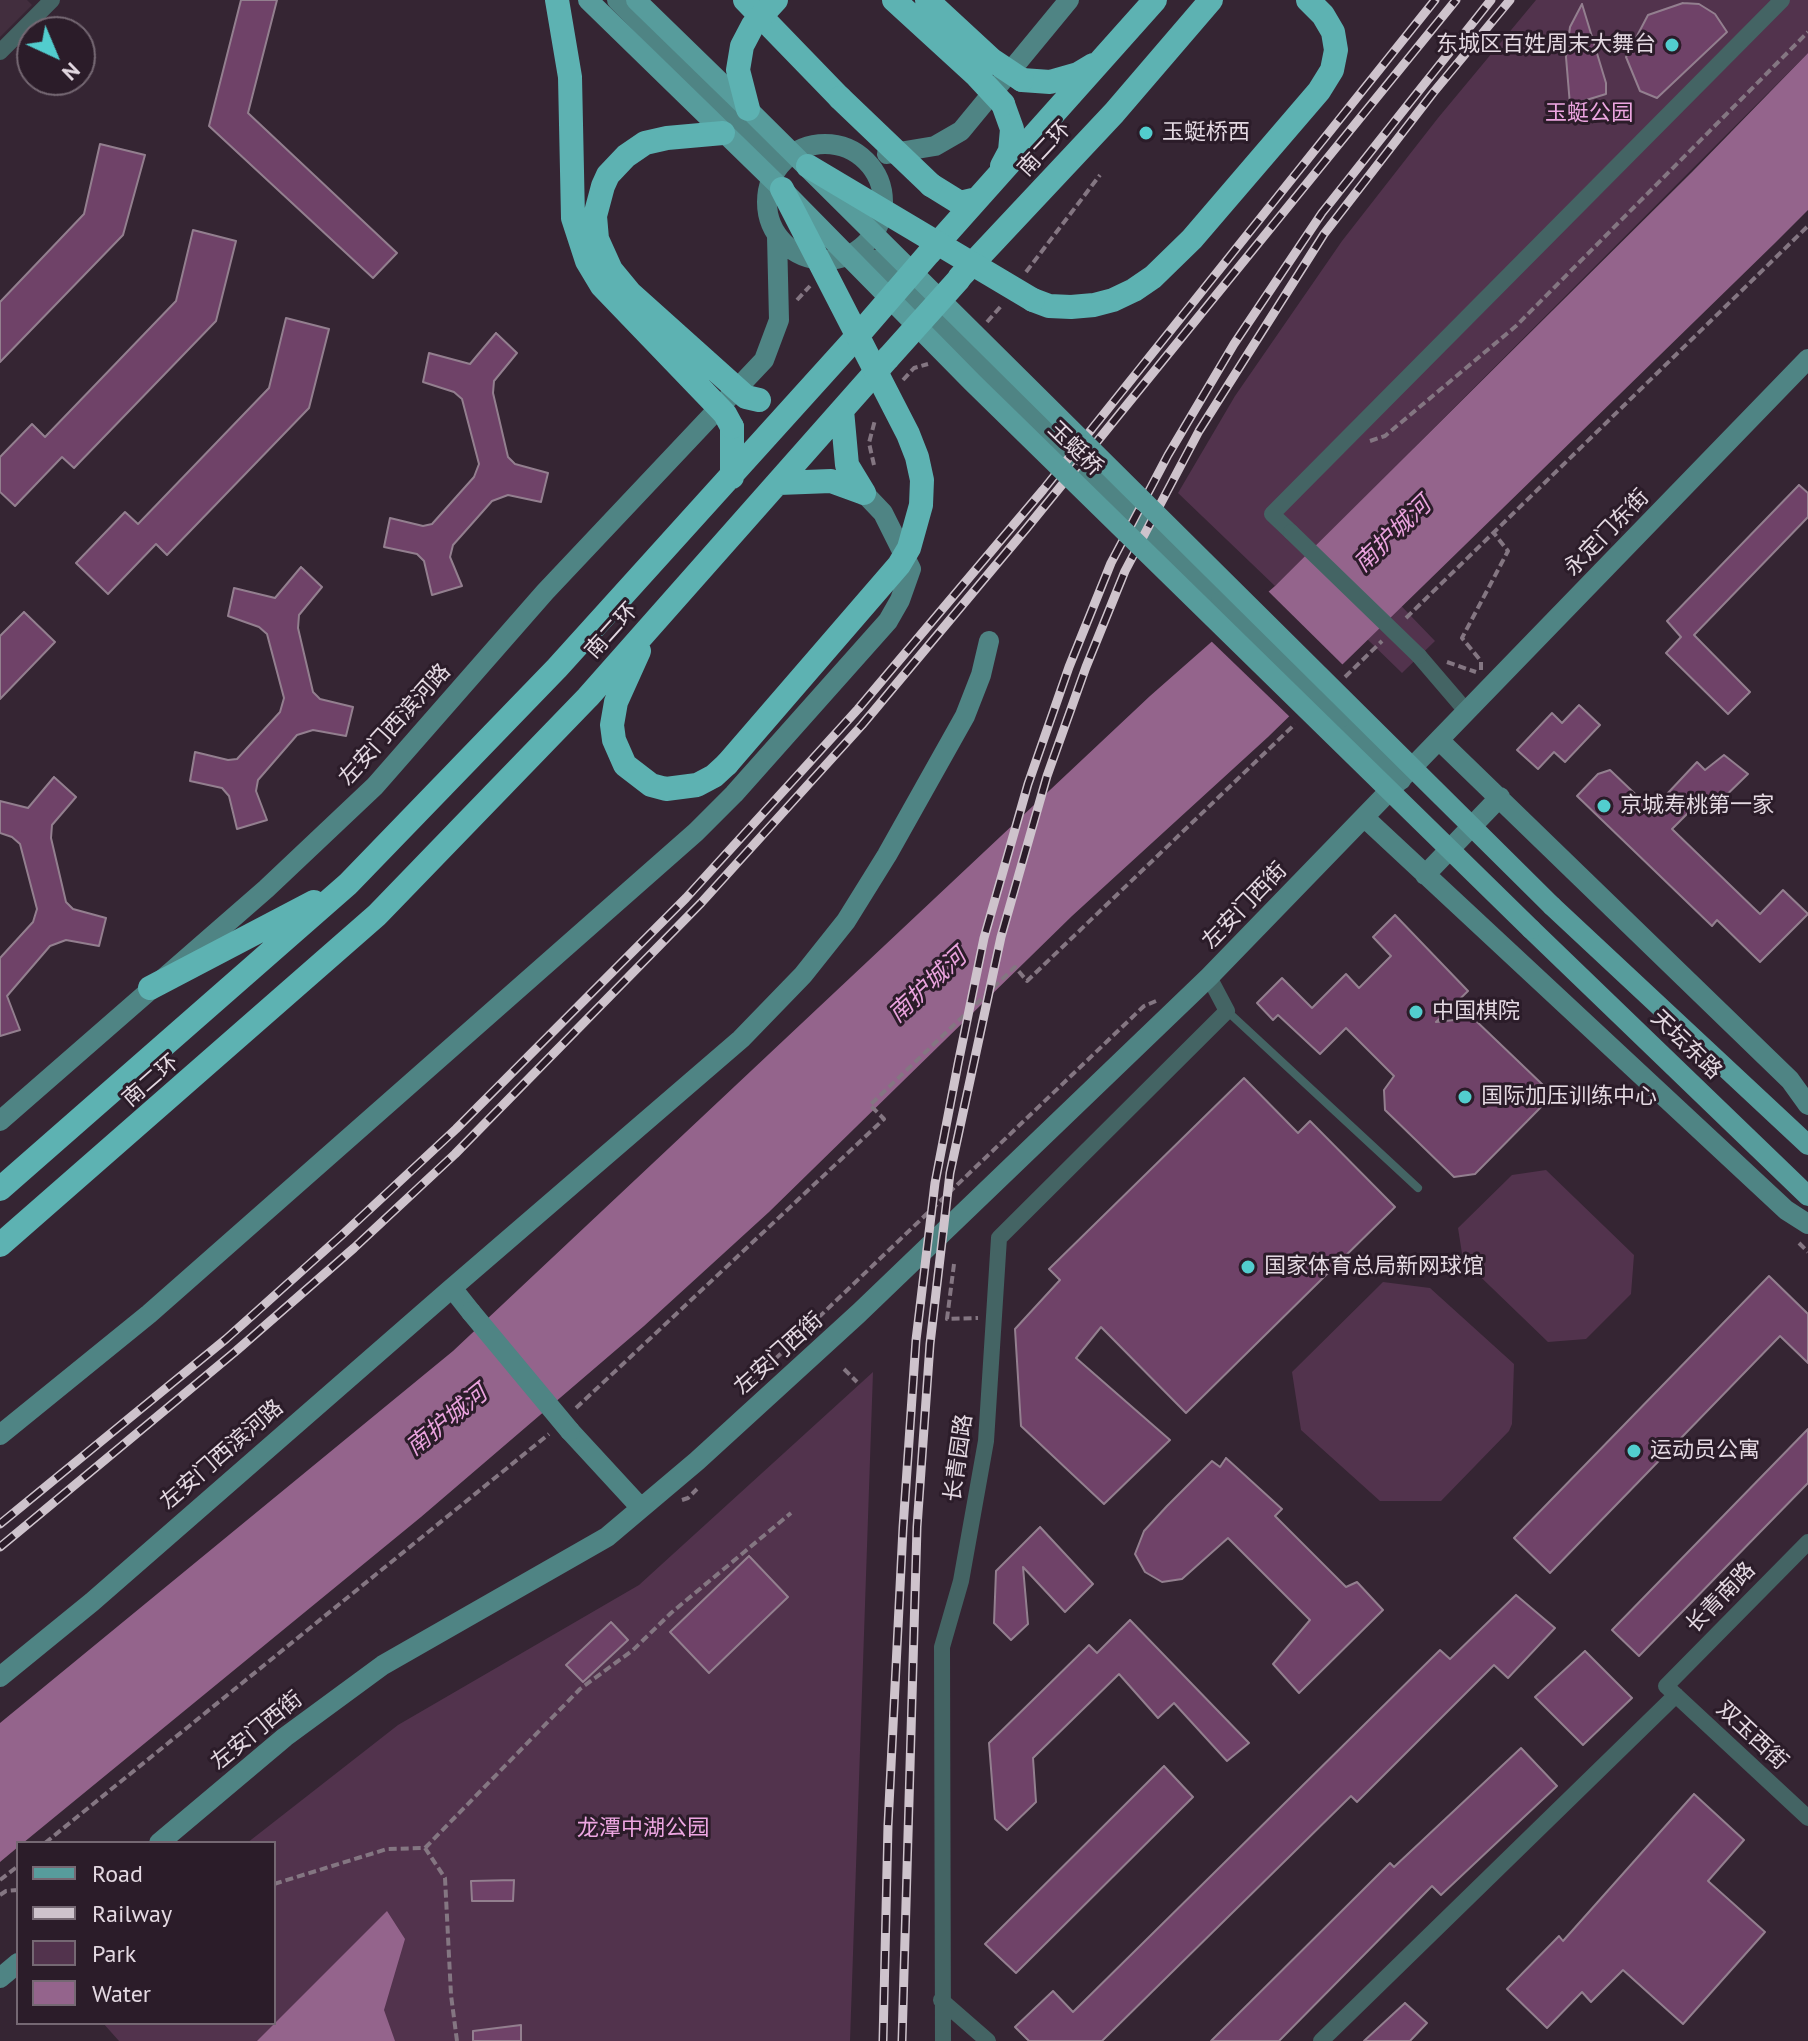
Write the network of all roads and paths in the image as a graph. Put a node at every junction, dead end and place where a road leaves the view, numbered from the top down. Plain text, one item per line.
1 (52, 0) edge
2 (557, 0) edge
3 (588, 0) edge
4 (617, 0) edge
5 (636, 0) edge
6 (745, 0) edge
7 (776, 0) edge
8 (894, 0) edge
9 (927, 0) edge
10 (1069, 0) edge
11 (1155, 0) edge
12 (1308, 0) edge
13 (1782, 0) edge
14 (1213, 2) edge
15 (1808, 32) edge
16 (0, 52) edge
17 (1109, 55) junction
18 (748, 109) junction
19 (723, 133) junction
20 (769, 154) junction
21 (863, 158) junction
22 (801, 159) junction
23 (1100, 175) dead end
24 (995, 180) junction
25 (777, 185) junction
26 (931, 185) junction
27 (977, 199) junction
28 (1808, 226) edge
29 (950, 229) junction
30 (874, 233) junction
31 (777, 236) junction
32 (842, 258) junction
33 (876, 260) junction
34 (1023, 276) dead end
35 (1004, 302) dead end
36 (779, 320) junction
37 (982, 327) dead end
38 (1808, 359) edge
39 (930, 363) dead end
40 (901, 382) dead end
41 (805, 396) junction
42 (877, 409) dead end
43 (842, 410) junction
44 (1346, 439) junction
45 (732, 477) junction
46 (779, 483) junction
47 (871, 484) junction
48 (1493, 532) junction
49 (1404, 619) dead end
50 (650, 627) junction
51 (1383, 640) dead end
52 (989, 641) dead end
53 (1481, 674) dead end
54 (1340, 682) dead end
55 (1467, 712) junction
56 (1297, 723) dead end
57 (1440, 741) junction
58 (1401, 780) junction
59 (1500, 797) junction
60 (1365, 818) junction
61 (1425, 875) junction
62 (348, 884) junction
63 (1552, 906) joint
64 (1531, 929) joint
65 (1209, 977) junction
66 (150, 988) junction
67 (1157, 1000) dead end
68 (1227, 1011) junction
69 (1790, 1080) junction
70 (1808, 1096) edge
71 (1808, 1105) edge
72 (0, 1121) edge
73 (1808, 1145) edge
74 (1418, 1188) dead end
75 (0, 1189) edge
76 (1808, 1196) edge
77 (1786, 1210) junction
78 (1808, 1224) edge
79 (1803, 1236) edge
80 (0, 1245) edge
81 (1808, 1252) edge
82 (954, 1264) dead end
83 (452, 1288) junction
84 (979, 1318) dead end
85 (844, 1369) dead end
86 (857, 1382) dead end
87 (742, 1391) dead end
88 (564, 1425) junction
89 (0, 1435) edge
90 (641, 1508) junction
91 (791, 1513) dead end
92 (1808, 1542) edge
93 (0, 1677) edge
94 (1671, 1690) junction
95 (1808, 1818) edge
96 (47, 1841) edge
97 (161, 1841) edge
98 (425, 1848) junction
99 (16, 1868) edge
100 (0, 1880) edge
101 (276, 1883) edge
102 (16, 1965) edge
103 (0, 1978) edge
104 (941, 2000) junction
105 (457, 2041) edge
106 (943, 2041) edge
107 (988, 2041) edge
108 (1321, 2041) edge

1 - 16 street
2 - 45 highway, bridge
3 - 19 main road, 玉蜓桥, bridge
4 - 20 street
5 - 18 main road, 玉蜓桥
6 - 26 highway, bridge
7 - 18 highway, bridge
8 - 24 highway, bridge
9 - 17 highway, bridge
10 - 21 street
11 - 17 highway, 南二环
12 - 22 highway, bridge
13 - 44 street
14 - 43 highway, 南二环, bridge
15 - 44 path
17 - 24 highway, 南二环
18 - 22 main road, 玉蜓桥, bridge
19 - 25 main road, 玉蜓桥, bridge
19 - 41 highway, bridge
20 - 22 street
20 - 25 street
21 - 22 street
21 - 30 street
22 - 25 street
22 - 63 main road, 玉蜓桥, bridge
23 - 34 path
24 - 27 highway, 南二环
25 - 31 street
25 - 50 highway, bridge
25 - 64 main road, 玉蜓桥, bridge
26 - 27 highway
26 - 29 highway
27 - 29 highway, 南二环
28 - 48 path
29 - 41 highway, 南二环, bridge
30 - 32 street
30 - 33 street
31 - 32 street
31 - 36 street
32 - 33 street
32 - 36 path
33 - 58 street, bridge
35 - 37 path
36 - 66 street, 左安门西滨河路
38 - 55 street, 永定门东街
39 - 40 path
41 - 45 highway, 南二环
42 - 47 path
43 - 46 highway, 南二环
43 - 47 highway
44 - 55 street, bridge
45 - 62 highway, 南二环
46 - 47 highway
46 - 50 highway, 南二环
47 - 89 street
48 - 49 path
48 - 53 path
50 - 80 highway, 南二环
51 - 54 path
52 - 83 street, 左安门西滨河路
55 - 57 street, 永定门东街
56 - 88 path
57 - 58 street, 永定门东街
57 - 59 street
58 - 60 street, 左安门西街
59 - 61 street
59 - 69 street
60 - 61 street
60 - 65 street, 左安门西街
61 - 77 street
62 - 66 highway
62 - 75 highway, 南二环
63 - 73 main road, 天坛东路
64 - 76 main road, 天坛东路
65 - 68 street
65 - 90 street, 左安门西街
66 - 72 street, 左安门西滨河路
67 - 87 path
68 - 74 lane
68 - 104 street, 长青园路
69 - 70 street
69 - 71 street
77 - 78 street
77 - 79 street
79 - 81 path
82 - 84 path
83 - 88 street, bridge
83 - 93 street, 左安门西滨河路
85 - 86 path
88 - 90 street
88 - 96 path
90 - 97 street, 左安门西街
91 - 98 path
92 - 94 street, 长青南路
94 - 95 street, 双玉西街
94 - 108 street, 长青南路
98 - 101 path
98 - 105 path
99 - 100 path
102 - 103 street
104 - 106 street, 长青园路
104 - 107 street

